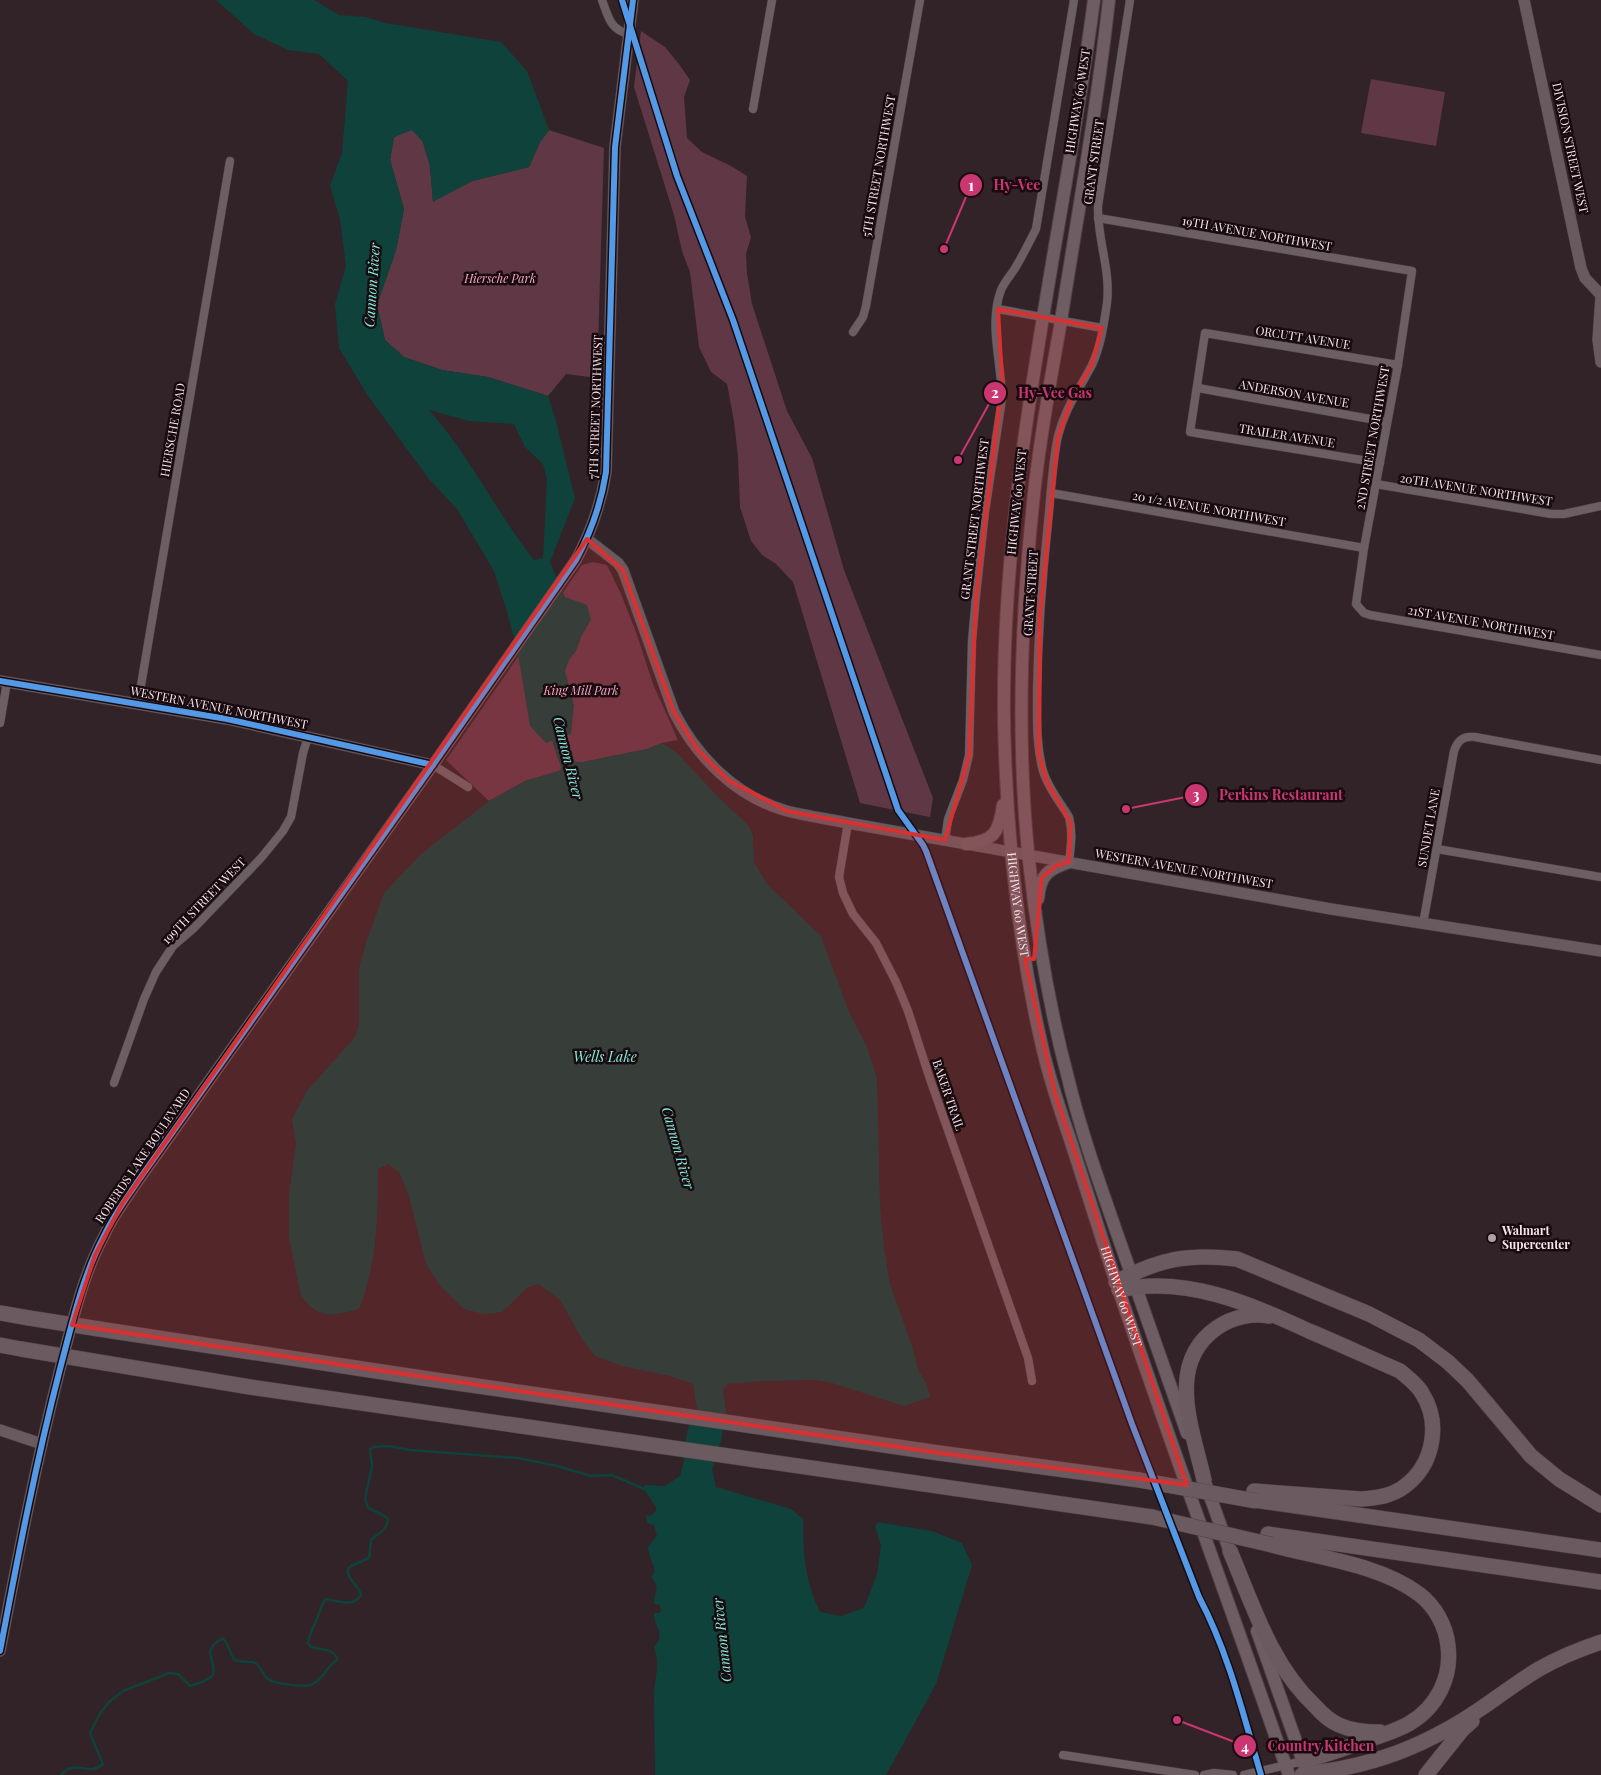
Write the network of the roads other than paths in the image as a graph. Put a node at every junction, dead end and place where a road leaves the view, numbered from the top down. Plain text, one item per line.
1 (602, 0) edge
2 (633, 0) edge
3 (772, 0) edge
4 (920, 0) edge
5 (1074, 0) edge
6 (1094, 0) edge
7 (1109, 0) edge
8 (1130, 0) edge
9 (1524, 0) edge
10 (629, 34) junction
11 (753, 109) dead end
12 (230, 161) dead end
13 (1098, 218) junction
14 (1412, 271) joint
15 (1601, 296) edge
16 (998, 308) junction
17 (1043, 317) junction
18 (1060, 321) junction
19 (1102, 328) junction
20 (853, 332) dead end
21 (1600, 360) edge
22 (1398, 364) junction
23 (1198, 388) junction
24 (1387, 422) junction
25 (1380, 463) junction
26 (1376, 484) junction
27 (1051, 493) junction
28 (1601, 506) edge
29 (587, 539) junction
30 (1364, 548) junction
31 (1359, 609) joint
32 (1601, 655) edge
33 (3, 682) edge
34 (138, 703) junction
35 (0, 723) edge
36 (308, 737) junction
37 (1601, 760) edge
38 (433, 765) junction
39 (1006, 776) junction
40 (468, 787) dead end
41 (848, 823) junction
42 (945, 840) junction
43 (966, 844) junction
44 (1437, 849) junction
45 (1010, 852) junction
46 (1028, 855) junction
47 (1069, 862) junction
48 (1601, 878) edge
49 (1036, 919) junction
50 (1423, 924) junction
51 (1601, 952) edge
52 (114, 1083) dead end
53 (1133, 1280) junction
54 (1118, 1286) junction
55 (0, 1314) edge
56 (1285, 1320) junction
57 (0, 1345) edge
58 (1032, 1380) dead end
59 (0, 1430) edge
60 (42, 1444) junction
61 (1204, 1480) junction
62 (1255, 1496) junction
63 (1601, 1505) edge
64 (1270, 1540) junction
65 (1601, 1550) edge
66 (1230, 1551) junction
67 (1601, 1582) edge
68 (1601, 1642) edge
69 (0, 1651) edge
70 (1495, 1700) junction
71 (1394, 1730) junction
72 (1063, 1755) dead end
73 (1287, 1770) edge
74 (1305, 1771) edge
75 (1194, 1775) edge
76 (1204, 1775) edge
77 (1234, 1775) edge
78 (1244, 1775) edge
79 (1426, 1775) edge

1 - 10 street
2 - 10 street, 7TH STREET NORTHWEST
3 - 11 street
4 - 20 street, 5TH STREET NORTHWEST
5 - 16 street, GRANT STREET NORTHWEST
6 - 17 main road, HIGHWAY 60 WEST
7 - 18 main road, HIGHWAY 60 WEST
8 - 13 street, GRANT STREET
9 - 15 street, DIVISION STREET WEST
10 - 29 street, 7TH STREET NORTHWEST
12 - 34 street, HIERSCHE ROAD
13 - 14 street, 19TH AVENUE NORTHWEST
13 - 19 street, GRANT STREET
14 - 22 street, 2ND STREET NORTHWEST
15 - 21 street
16 - 17 street
16 - 42 street, GRANT STREET NORTHWEST
17 - 18 street
17 - 39 main road, HIGHWAY 60 WEST
18 - 19 street
18 - 46 main road, HIGHWAY 60 WEST
19 - 27 street, GRANT STREET
22 - 23 street, ORCUTT AVENUE
22 - 24 street, 2ND STREET NORTHWEST
23 - 24 street, ANDERSON AVENUE
23 - 25 street, TRAILER AVENUE
24 - 25 street, 2ND STREET NORTHWEST
25 - 26 street, 2ND STREET NORTHWEST
26 - 28 street, 20TH AVENUE NORTHWEST
26 - 30 street, 2ND STREET NORTHWEST
27 - 30 street, 20 1/2 AVENUE NORTHWEST
27 - 47 street, GRANT STREET
29 - 38 street, 7TH STREET NORTHWEST
29 - 41 street, WESTERN AVENUE NORTHWEST
30 - 31 street, 2ND STREET NORTHWEST
31 - 32 street, 21ST AVENUE NORTHWEST
33 - 34 street, WESTERN AVENUE NORTHWEST
33 - 35 street
34 - 36 street, WESTERN AVENUE NORTHWEST
36 - 38 street, WESTERN AVENUE NORTHWEST
36 - 52 street, 199TH STREET WEST
37 - 44 street, SUNDET LANE
38 - 40 street
38 - 60 street, ROBERDS LAKE BOULEVARD
39 - 43 main road
39 - 45 main road, HIGHWAY 60 WEST
41 - 42 street, WESTERN AVENUE NORTHWEST
41 - 58 street, BAKER TRAIL
42 - 43 street, WESTERN AVENUE NORTHWEST
43 - 45 street, WESTERN AVENUE NORTHWEST
44 - 48 street
44 - 50 street, SUNDET LANE
45 - 46 street, WESTERN AVENUE NORTHWEST
45 - 54 main road, HIGHWAY 60 WEST
46 - 47 street, WESTERN AVENUE NORTHWEST
46 - 49 main road, HIGHWAY 60 WEST
47 - 49 main road
47 - 50 street, WESTERN AVENUE NORTHWEST
49 - 53 main road, HIGHWAY 60 WEST
50 - 51 street, WESTERN AVENUE NORTHWEST
53 - 54 highway
53 - 56 highway
53 - 61 main road, HIGHWAY 60 WEST
53 - 63 highway
54 - 73 main road, HIGHWAY 60 WEST
55 - 62 highway, bridge
56 - 61 highway
56 - 62 highway
57 - 64 highway, bridge
59 - 60 street
60 - 69 street, ROBERDS LAKE BOULEVARD
61 - 66 main road, HIGHWAY 60 WEST
62 - 65 highway
64 - 67 highway
64 - 71 highway
66 - 71 highway
66 - 74 main road, HIGHWAY 60 WEST
68 - 70 highway
70 - 74 highway
70 - 79 highway
71 - 74 highway
72 - 75 street
73 - 74 street
73 - 78 street
76 - 77 street

